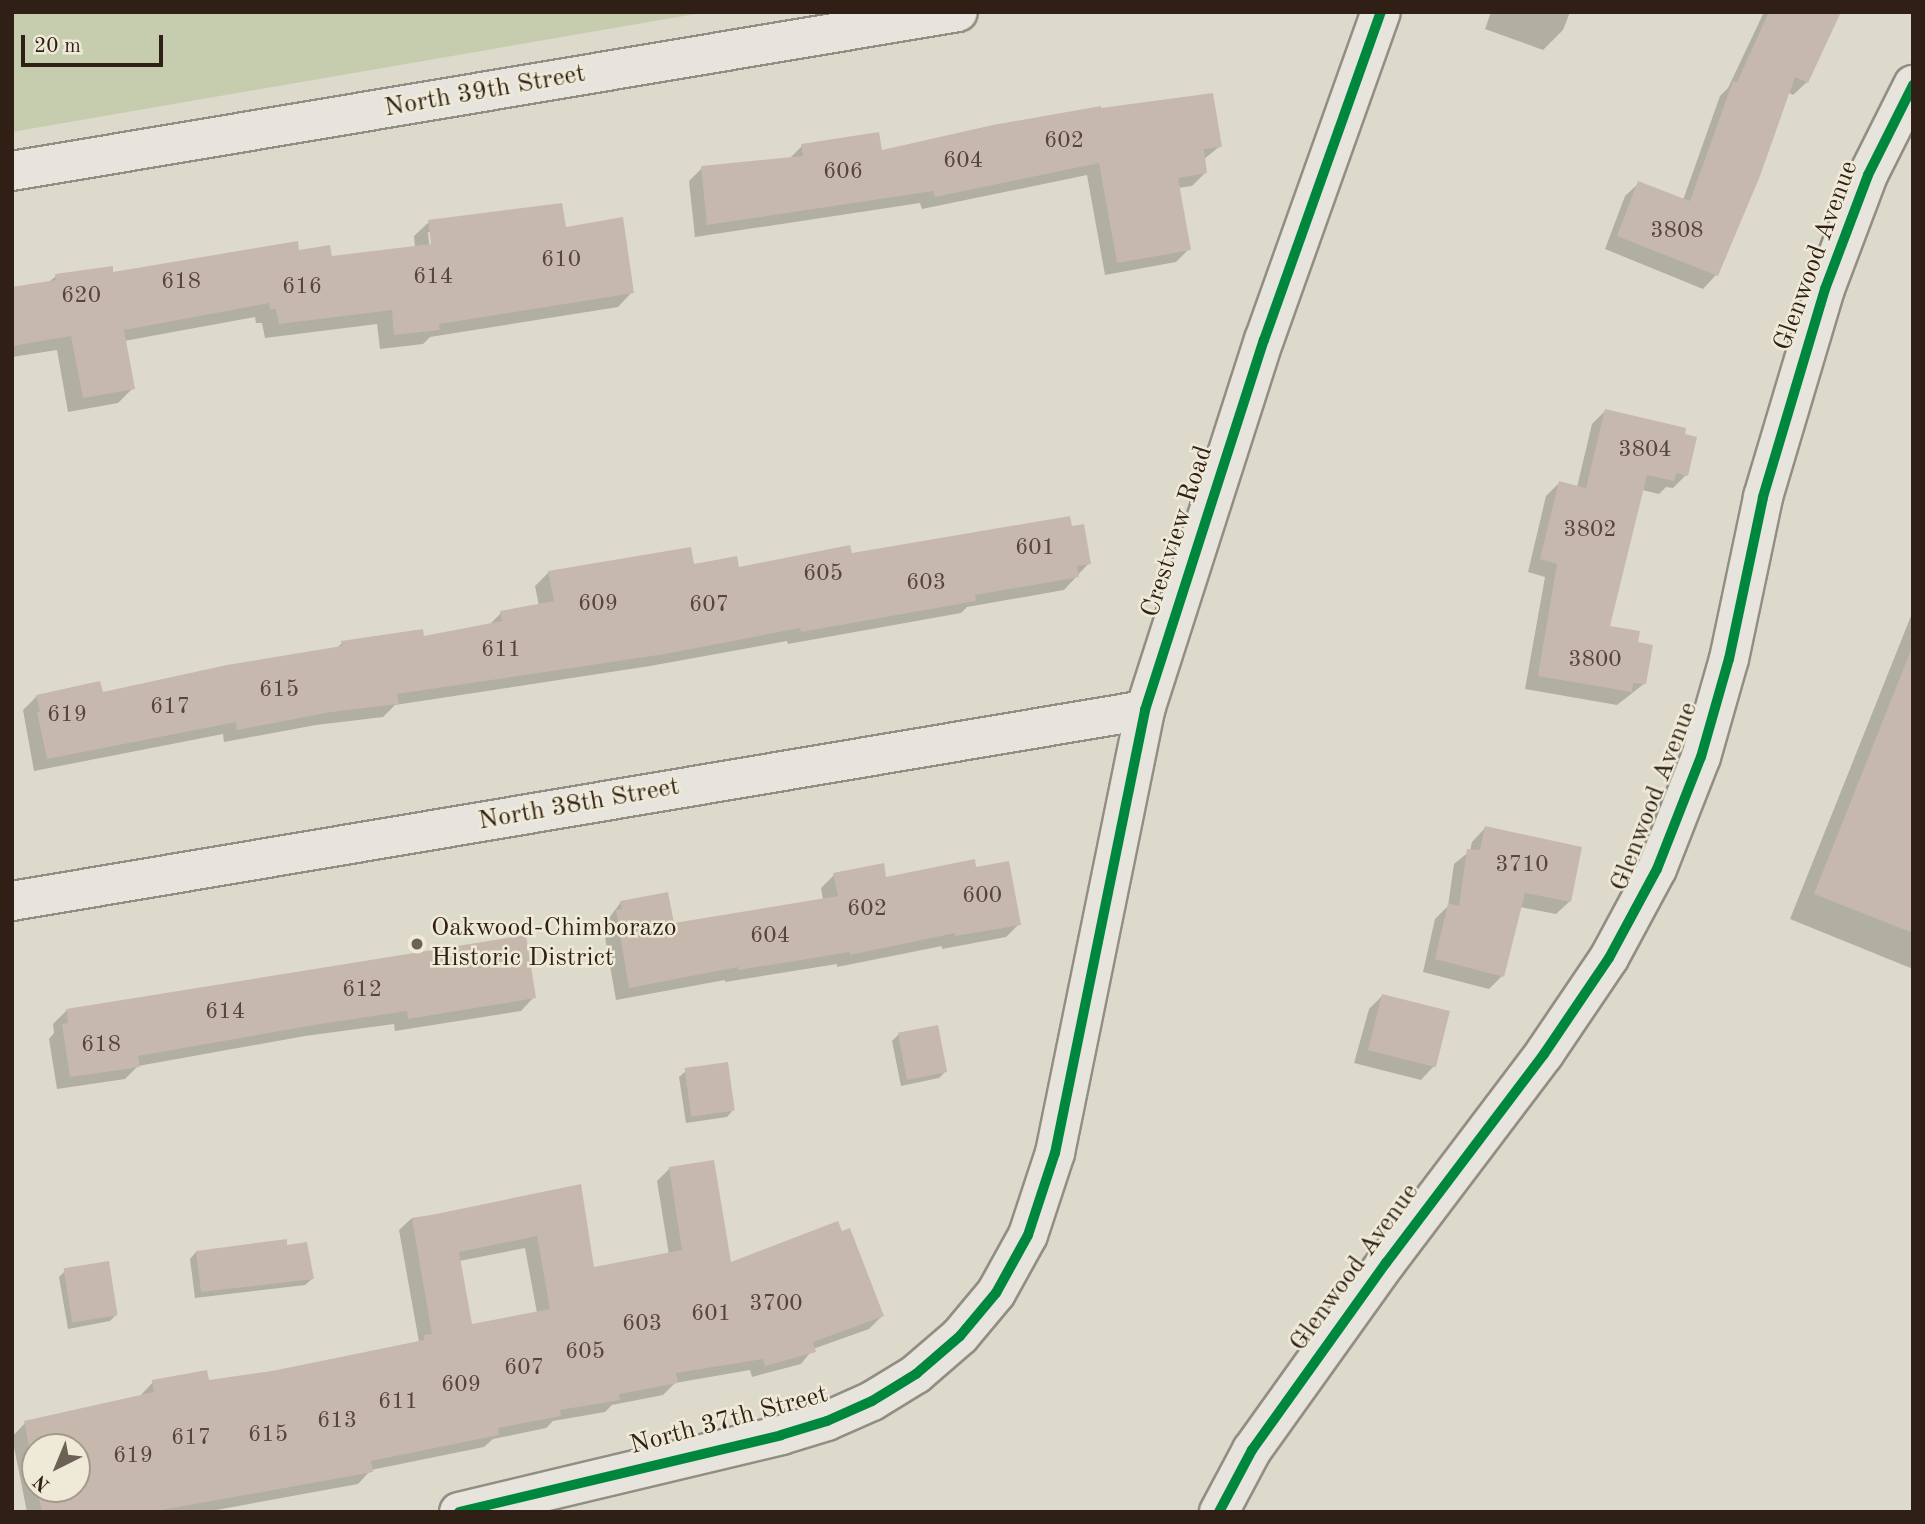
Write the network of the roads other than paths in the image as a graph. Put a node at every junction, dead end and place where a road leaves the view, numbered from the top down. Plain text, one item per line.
1 (958, 12) edge
2 (1381, 12) edge
3 (1913, 85) edge
4 (12, 171) edge
5 (1145, 710) junction
6 (12, 901) edge
7 (1069, 1079) joint
8 (459, 1512) edge
9 (1219, 1512) edge

1 - 4 street, North 39th Street
2 - 5 street, Crestview Road
3 - 9 street, Glenwood Avenue
5 - 6 street, North 38th Street
5 - 7 street, Crestview Road
7 - 8 street, North 37th Street

